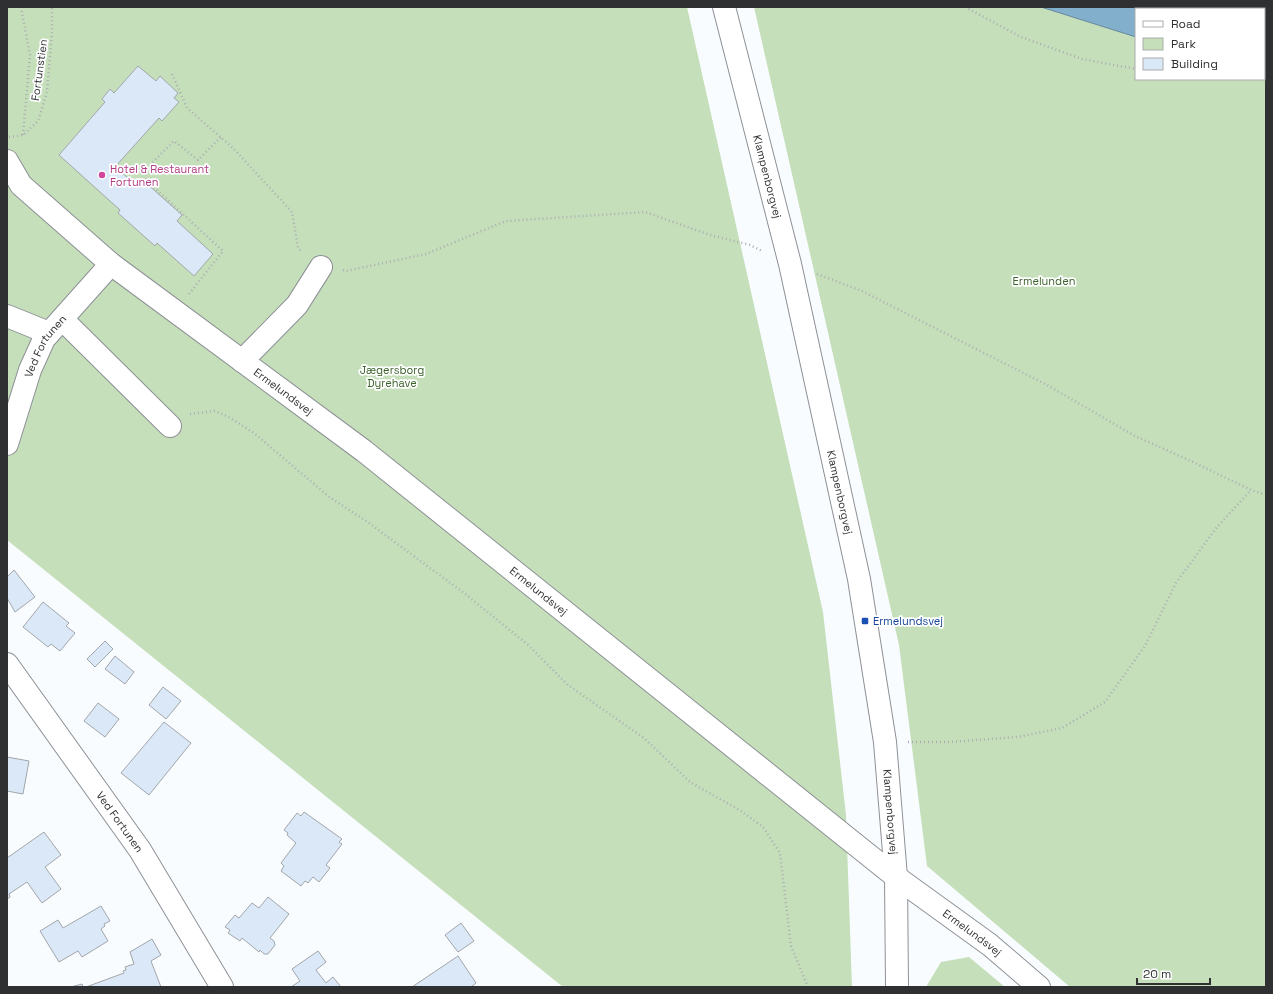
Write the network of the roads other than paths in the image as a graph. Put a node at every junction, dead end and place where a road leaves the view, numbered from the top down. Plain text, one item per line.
1 (724, 7) edge
2 (7, 161) edge
3 (110, 264) junction
4 (321, 267) road end
5 (7, 316) edge
6 (56, 326) junction
7 (242, 361) junction
8 (166, 422) road end
9 (7, 444) edge
10 (7, 664) edge
11 (896, 877) junction
12 (222, 987) edge
13 (897, 987) edge
14 (1039, 987) edge

1 - 11 street, Klampenborgvej
2 - 3 street
3 - 6 street, Ved Fortunen
3 - 7 street
4 - 7 street
5 - 6 street
6 - 8 street
6 - 9 street, Ved Fortunen
7 - 11 street, Ermelundsvej
10 - 12 street, Ved Fortunen
11 - 13 street, Klampenborgvej
11 - 14 street, Ermelundsvej

